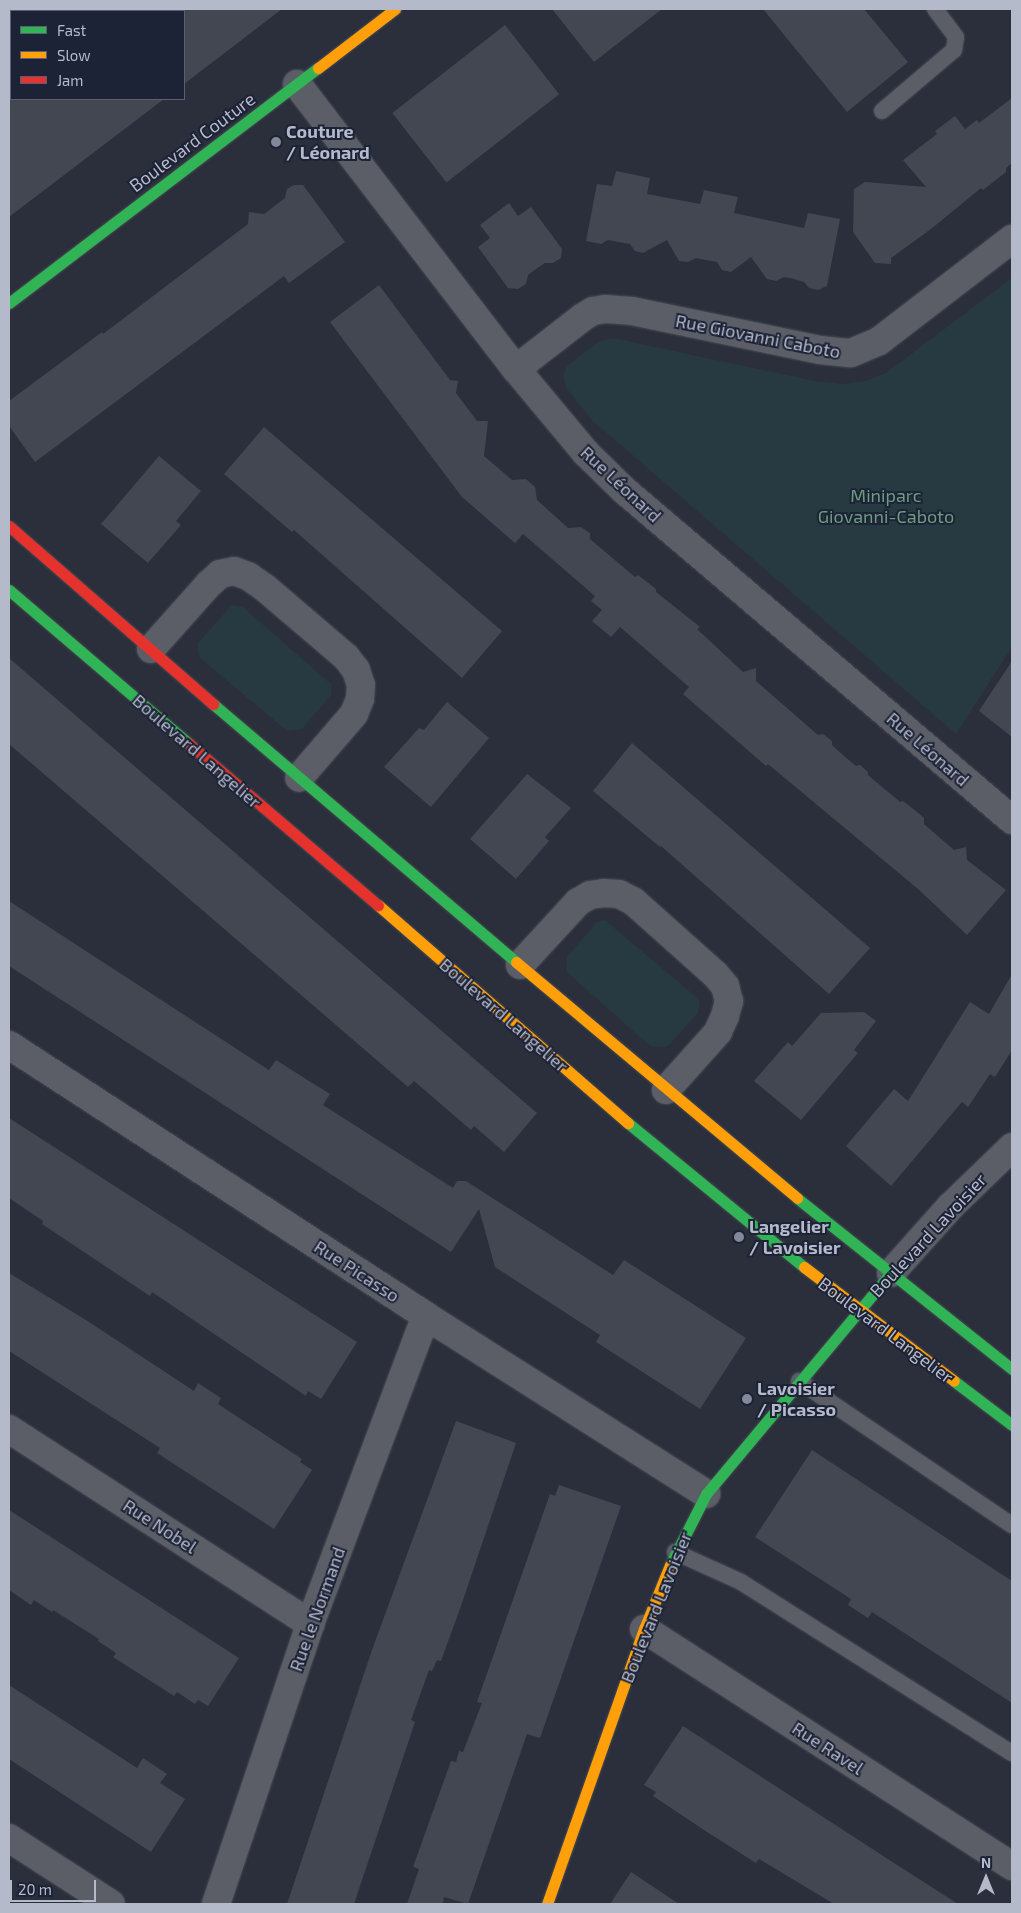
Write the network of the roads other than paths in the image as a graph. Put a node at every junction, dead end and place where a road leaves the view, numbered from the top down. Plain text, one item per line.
1 (395, 9) edge
2 (935, 9) edge
3 (297, 84) junction
4 (882, 111) dead end
5 (1012, 239) edge
6 (9, 303) edge
7 (516, 368) junction
8 (9, 526) edge
9 (9, 590) edge
10 (151, 649) junction
11 (299, 778) junction
12 (1012, 820) edge
13 (520, 965) junction
14 (9, 1045) edge
15 (666, 1090) junction
16 (1012, 1147) edge
17 (891, 1273) junction
18 (859, 1311) junction
19 (426, 1316) junction
20 (1012, 1369) edge
21 (799, 1381) junction
22 (1012, 1425) edge
23 (9, 1429) edge
24 (706, 1494) junction
25 (1012, 1525) edge
26 (675, 1552) junction
27 (310, 1624) junction
28 (644, 1629) junction
29 (1012, 1753) edge
30 (9, 1838) edge
31 (1012, 1866) edge
32 (111, 1904) edge
33 (216, 1904) edge
34 (547, 1904) edge

1 - 3 main road, Boulevard Couture
2 - 4 lane
3 - 6 main road, Boulevard Couture
3 - 7 street, Rue Léonard
5 - 7 street, Rue Giovanni Caboto
7 - 12 street, Rue Léonard
8 - 10 main road
9 - 18 main road, Boulevard Langelier
10 - 11 main road
10 - 11 street
11 - 13 main road
13 - 15 main road
13 - 15 street
14 - 19 street, Rue Picasso
15 - 17 main road
16 - 17 street, Boulevard Lavoisier
17 - 18 main road, Boulevard Lavoisier
17 - 20 main road
18 - 21 main road, Boulevard Lavoisier
18 - 22 main road, Boulevard Langelier
19 - 24 street, Rue Picasso
19 - 27 street, Rue le Normand
21 - 24 main road, Boulevard Lavoisier
21 - 25 lane
23 - 27 street, Rue Nobel
24 - 26 main road, Boulevard Lavoisier
26 - 28 main road, Boulevard Lavoisier
26 - 29 lane
27 - 33 street, Rue le Normand
28 - 31 street, Rue Ravel
28 - 34 main road, Boulevard Lavoisier
30 - 32 street

